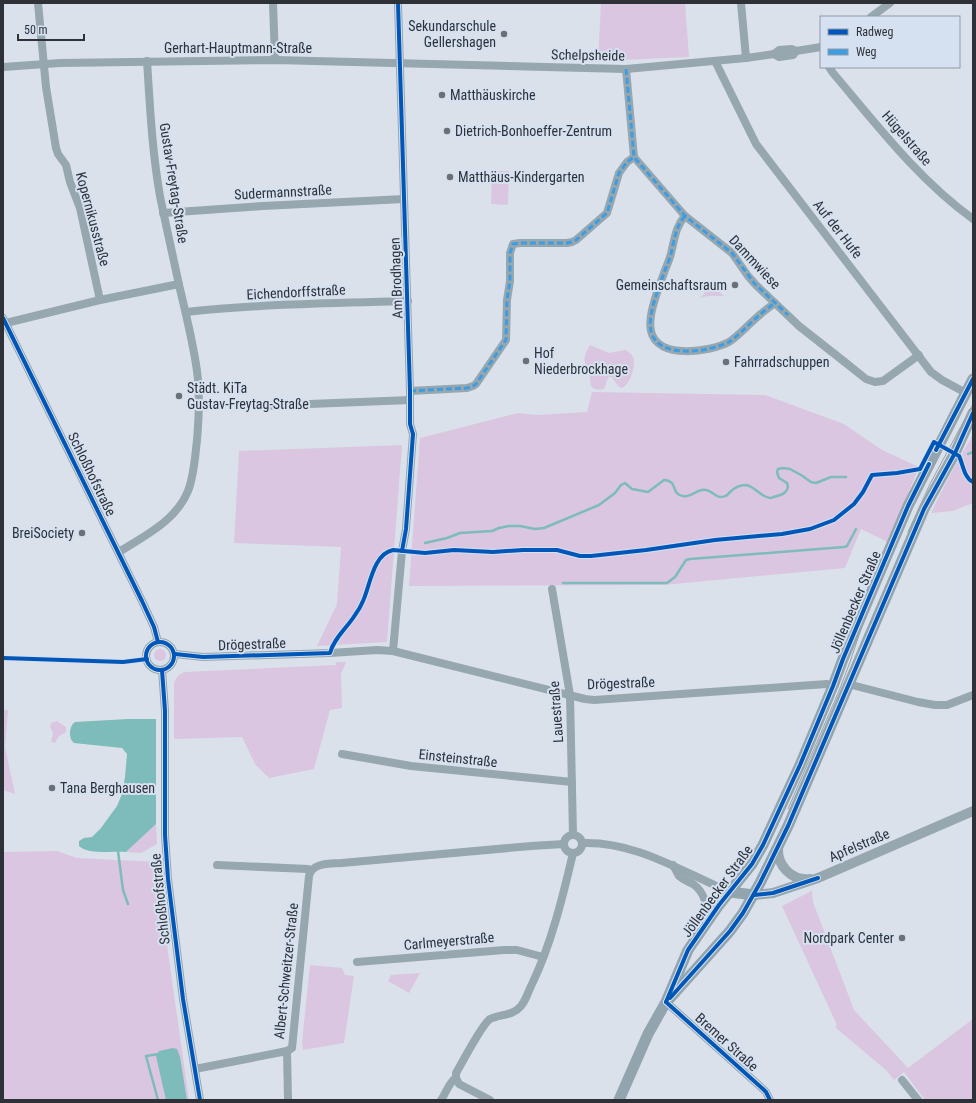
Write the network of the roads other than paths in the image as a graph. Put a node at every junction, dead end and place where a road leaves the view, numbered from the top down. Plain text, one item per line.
1 (38, 3) edge
2 (273, 3) edge
3 (398, 3) edge
4 (741, 3) edge
5 (890, 3) edge
6 (872, 16) edge
7 (820, 47) edge
8 (746, 58) junction
9 (275, 60) junction
10 (147, 61) junction
11 (715, 61) junction
12 (401, 63) junction
13 (44, 64) junction
14 (3, 67) edge
15 (626, 68) junction
16 (830, 68) edge
17 (634, 157) junction
18 (404, 199) junction
19 (163, 213) junction
20 (685, 216) junction
21 (973, 219) edge
22 (179, 284) junction
23 (100, 300) junction
24 (408, 301) junction
25 (775, 303) junction
26 (186, 312) junction
27 (4, 320) edge
28 (918, 355) junction
29 (973, 379) edge
30 (410, 391) junction
31 (966, 394) junction
32 (410, 400) junction
33 (260, 406) dead end
34 (973, 413) edge
35 (119, 552) junction
36 (552, 589) dead end
37 (158, 642) junction
38 (393, 651) junction
39 (174, 654) junction
40 (162, 670) junction
41 (848, 684) junction
42 (833, 686) junction
43 (570, 695) junction
44 (973, 695) edge
45 (342, 754) dead end
46 (572, 782) junction
47 (973, 811) edge
48 (573, 835) junction
49 (582, 843) junction
50 (564, 844) junction
51 (778, 848) junction
52 (573, 853) junction
53 (216, 865) dead end
54 (673, 865) junction
55 (311, 870) junction
56 (818, 878) junction
57 (730, 892) junction
58 (754, 895) junction
59 (705, 925) junction
60 (543, 957) junction
61 (357, 962) dead end
62 (666, 1002) junction
63 (287, 1051) junction
64 (195, 1069) junction
65 (456, 1078) junction
66 (902, 1080) dead end
67 (200, 1100) edge
68 (288, 1100) edge
69 (441, 1100) edge
70 (490, 1100) edge
71 (619, 1100) edge
72 (770, 1100) edge
73 (918, 1100) edge

1 - 13 street, Kopernikusstraße
2 - 9 street
3 - 12 street, Am Brodhagen
4 - 8 street
5 - 6 street
7 - 8 street, Schelpsheide
8 - 11 street, Schelpsheide
9 - 10 street, Gerhart-Hauptmann-Straße
9 - 12 street, Gerhart-Hauptmann-Straße
10 - 13 street, Gerhart-Hauptmann-Straße
10 - 19 street, Gustav-Freytag-Straße
11 - 15 street, Schelpsheide
11 - 28 street, Auf der Hufe
12 - 15 street, Schelpsheide
12 - 18 street, Am Brodhagen
13 - 14 street, Gerhart-Hauptmann-Straße
13 - 23 street, Kopernikusstraße
15 - 17 street
16 - 21 street, Hügelstraße
17 - 20 street, Dammwiese
17 - 30 street
18 - 19 street, Sudermannstraße
18 - 24 street, Am Brodhagen
19 - 22 street, Gustav-Freytag-Straße
20 - 25 street, Dammwiese
20 - 25 street
22 - 23 street
22 - 26 street, Gustav-Freytag-Straße
23 - 27 street
24 - 26 street, Eichendorffstraße
24 - 30 street, Am Brodhagen
25 - 28 street, Dammwiese
26 - 35 street, Gustav-Freytag-Straße
27 - 35 street, Schloßhofstraße
28 - 31 street, Auf der Hufe
29 - 31 main road, Jöllenbecker Straße
30 - 32 street, Am Brodhagen
31 - 42 main road, Jöllenbecker Straße
32 - 33 street
32 - 38 street, Am Brodhagen
34 - 41 main road, Jöllenbecker Straße
35 - 37 street, Schloßhofstraße
36 - 43 street, Lauestraße
37 - 39 street
37 - 40 street
38 - 39 street, Drögestraße
38 - 43 street, Drögestraße
39 - 40 street
40 - 64 street, Schloßhofstraße
41 - 44 street
41 - 51 main road, Jöllenbecker Straße
42 - 43 street, Drögestraße
42 - 57 main road, Jöllenbecker Straße
43 - 46 street, Lauestraße
45 - 46 street, Einsteinstraße
46 - 48 street, Lauestraße
47 - 56 street, Apfelstraße
48 - 49 street
48 - 50 street
49 - 52 street
49 - 54 street
50 - 52 street
50 - 55 street
51 - 56 street
51 - 58 main road, Jöllenbecker Straße
52 - 60 street
53 - 55 street
54 - 57 street
54 - 59 street
55 - 63 street, Albert-Schweitzer-Straße
56 - 58 street, Apfelstraße
57 - 58 main road
57 - 59 main road, Jöllenbecker Straße
58 - 62 main road, Jöllenbecker Straße
59 - 62 main road, Jöllenbecker Straße
60 - 61 street, Carlmeyerstraße
60 - 65 street
62 - 71 main road, Jöllenbecker Straße
62 - 72 street, Bremer Straße
63 - 64 street, Albert-Schweitzer-Straße
63 - 68 street
64 - 67 street, Schloßhofstraße
65 - 69 street
65 - 70 street
66 - 73 street

